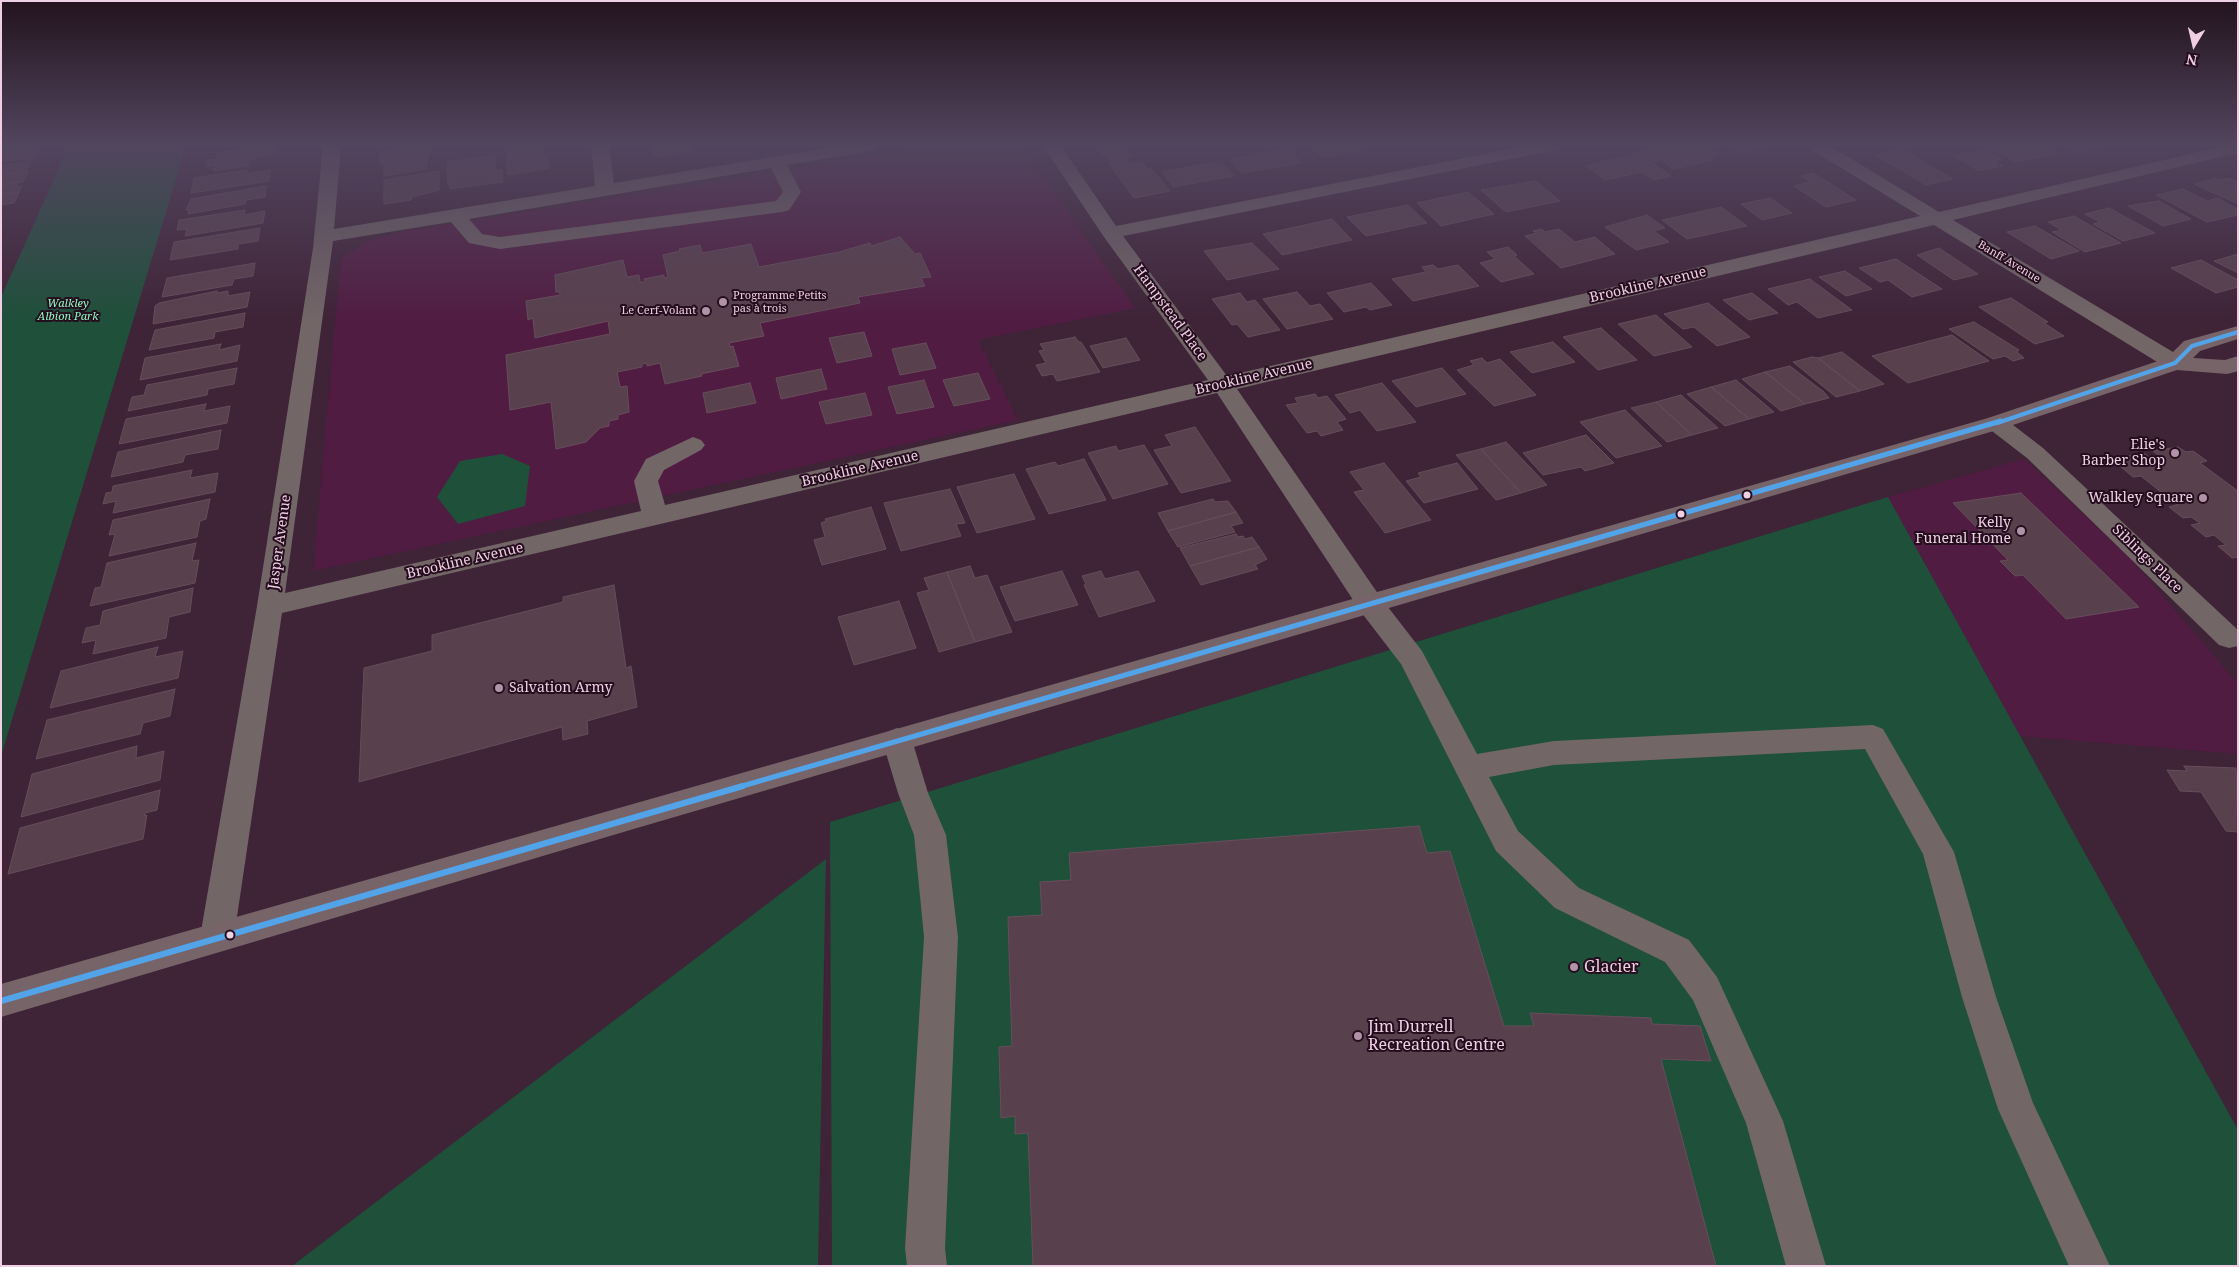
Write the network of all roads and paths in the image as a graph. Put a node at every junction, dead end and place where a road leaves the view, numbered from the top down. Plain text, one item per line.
1 (327, 205) edge
2 (506, 205) edge
3 (783, 205) edge
4 (1092, 205) edge
5 (1252, 205) edge
6 (1914, 205) edge
7 (1991, 205) edge
8 (455, 214) junction
9 (1935, 218) junction
10 (1111, 233) junction
11 (324, 237) junction
12 (2238, 332) edge
13 (2175, 363) junction
14 (2232, 365) edge
15 (1223, 385) junction
16 (1996, 423) junction
17 (694, 445) dead end
18 (655, 517) junction
19 (1371, 605) junction
20 (270, 606) junction
21 (2229, 638) dead end
22 (897, 740) junction
23 (1469, 768) junction
24 (217, 937) junction
25 (1, 1001) edge
26 (926, 1266) edge
27 (1806, 1266) edge
28 (2090, 1266) edge

1 - 11 street, Jasper Avenue
2 - 8 street
3 - 8 street
4 - 10 street, Hampstead Place
5 - 10 street
6 - 9 street, Banff Avenue
7 - 9 street, Brookline Avenue
8 - 11 street
9 - 13 street, Banff Avenue
9 - 15 street, Brookline Avenue
10 - 15 street, Hampstead Place
11 - 20 street, Jasper Avenue
12 - 13 main road
13 - 14 main road
13 - 16 main road
15 - 18 street, Brookline Avenue
15 - 19 street, Hampstead Place
16 - 19 main road
16 - 21 street, Siblings Place
17 - 18 street
18 - 20 street, Brookline Avenue
19 - 22 main road
19 - 23 street, Hampstead Place
20 - 24 street, Jasper Avenue
22 - 24 main road
22 - 26 street
23 - 27 street, Hampstead Place
23 - 28 street
24 - 25 main road

